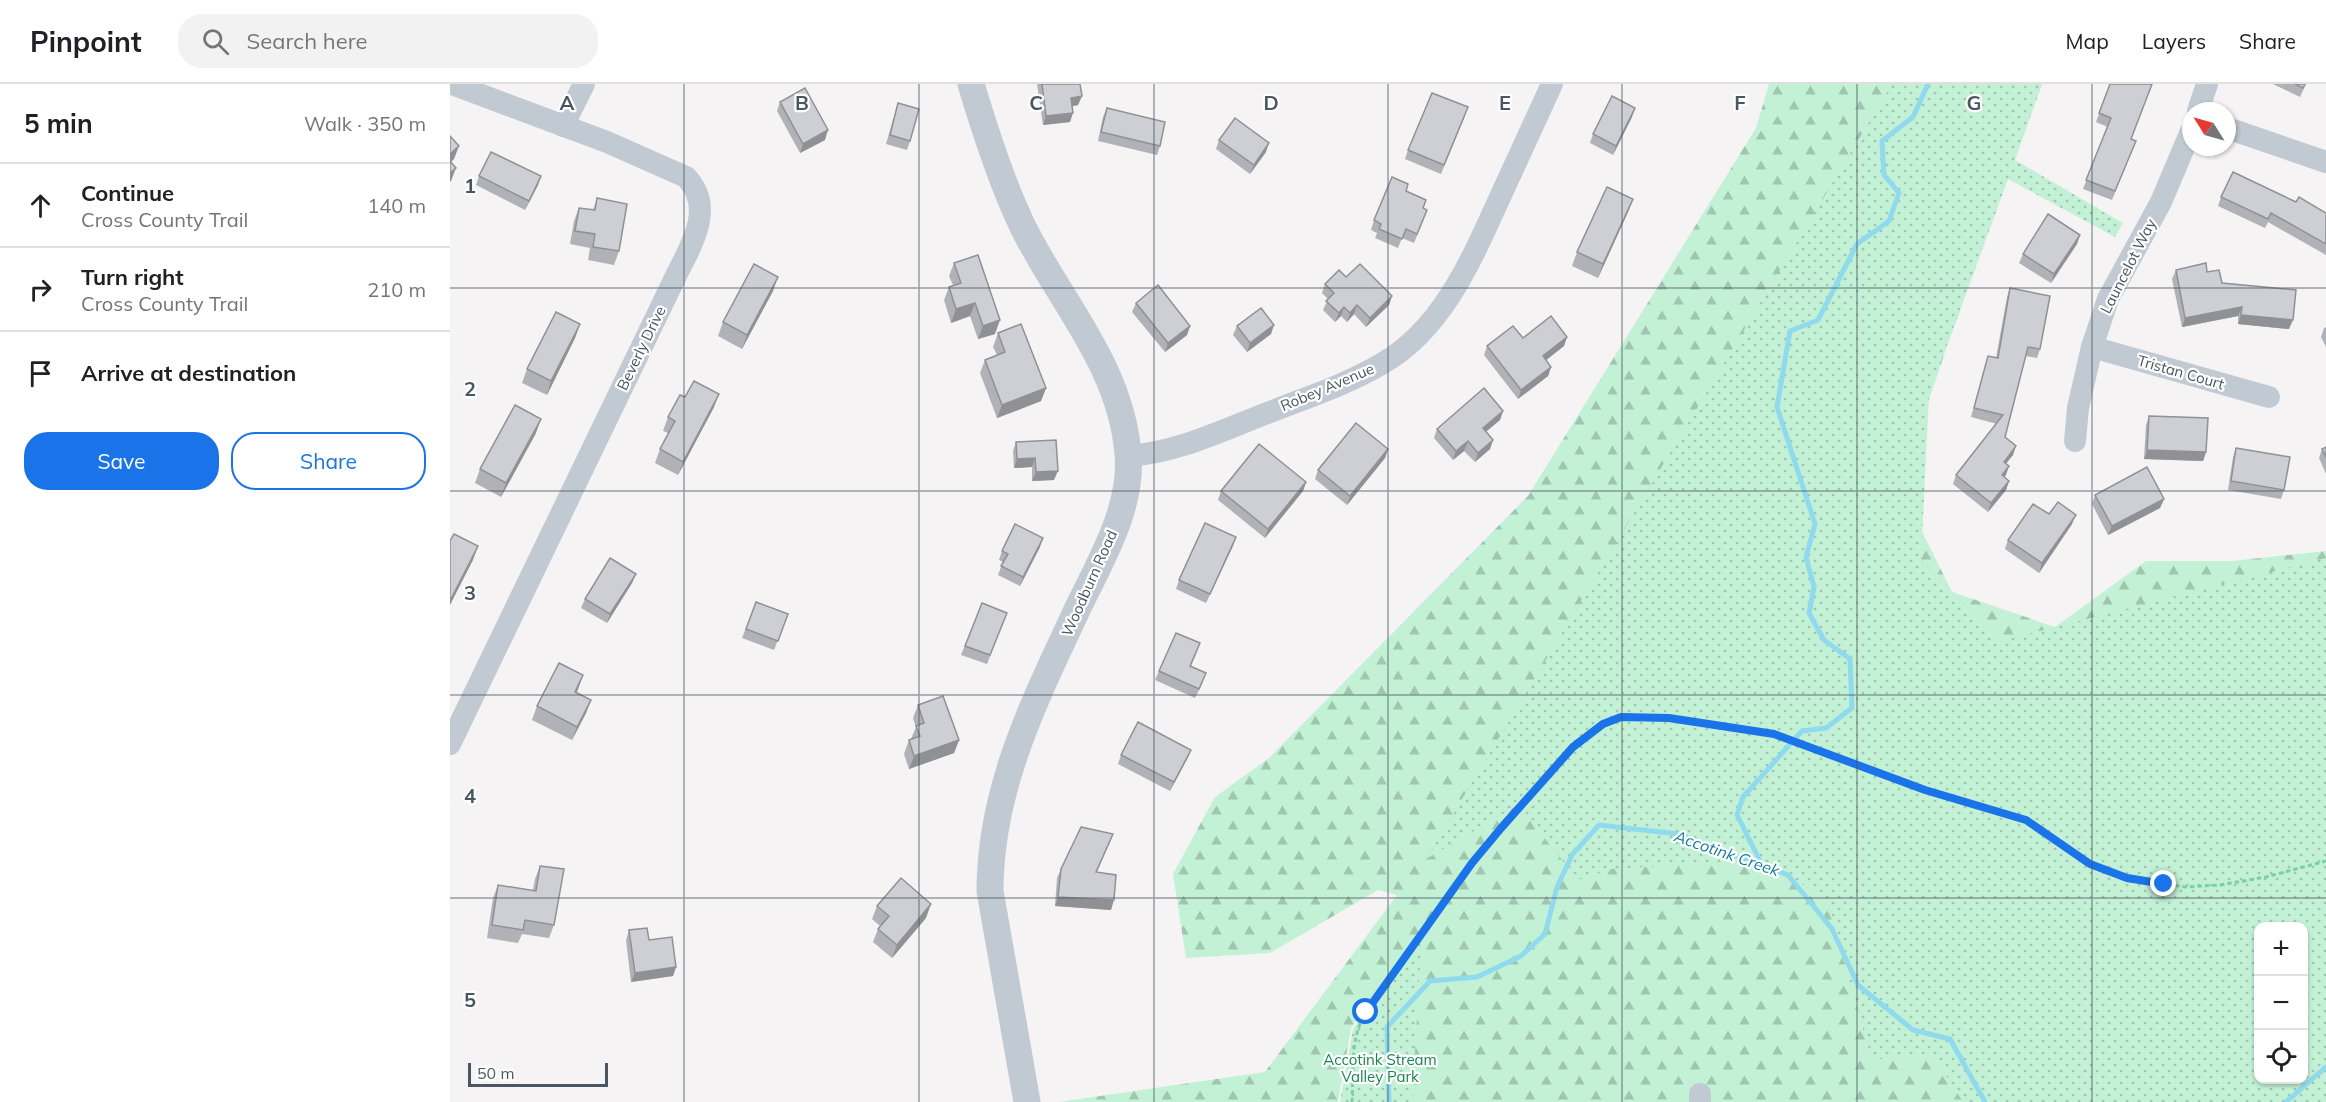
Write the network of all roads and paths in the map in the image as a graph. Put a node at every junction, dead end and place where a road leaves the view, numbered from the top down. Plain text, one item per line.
1 (453, 84) edge
2 (584, 84) edge
3 (971, 84) edge
4 (1552, 84) edge
5 (2207, 84) edge
6 (2201, 102) edge
7 (563, 126) junction
8 (2236, 131) edge
9 (2182, 152) edge
10 (2326, 162) edge
11 (2092, 347) junction
12 (2269, 397) dead end
13 (2075, 441) dead end
14 (1129, 456) junction
15 (450, 744) edge
16 (2326, 861) edge
17 (1027, 1102) edge
18 (1352, 1102) edge

1 - 7 street, Beverly Drive
2 - 7 street
3 - 14 street, Woodburn Road
4 - 14 street, Robey Avenue
5 - 6 street
7 - 15 street, Beverly Drive
8 - 10 street
9 - 11 street, Launcelot Way
11 - 12 street, Tristan Court
11 - 13 street, Launcelot Way
14 - 17 street, Woodburn Road
16 - 18 path

